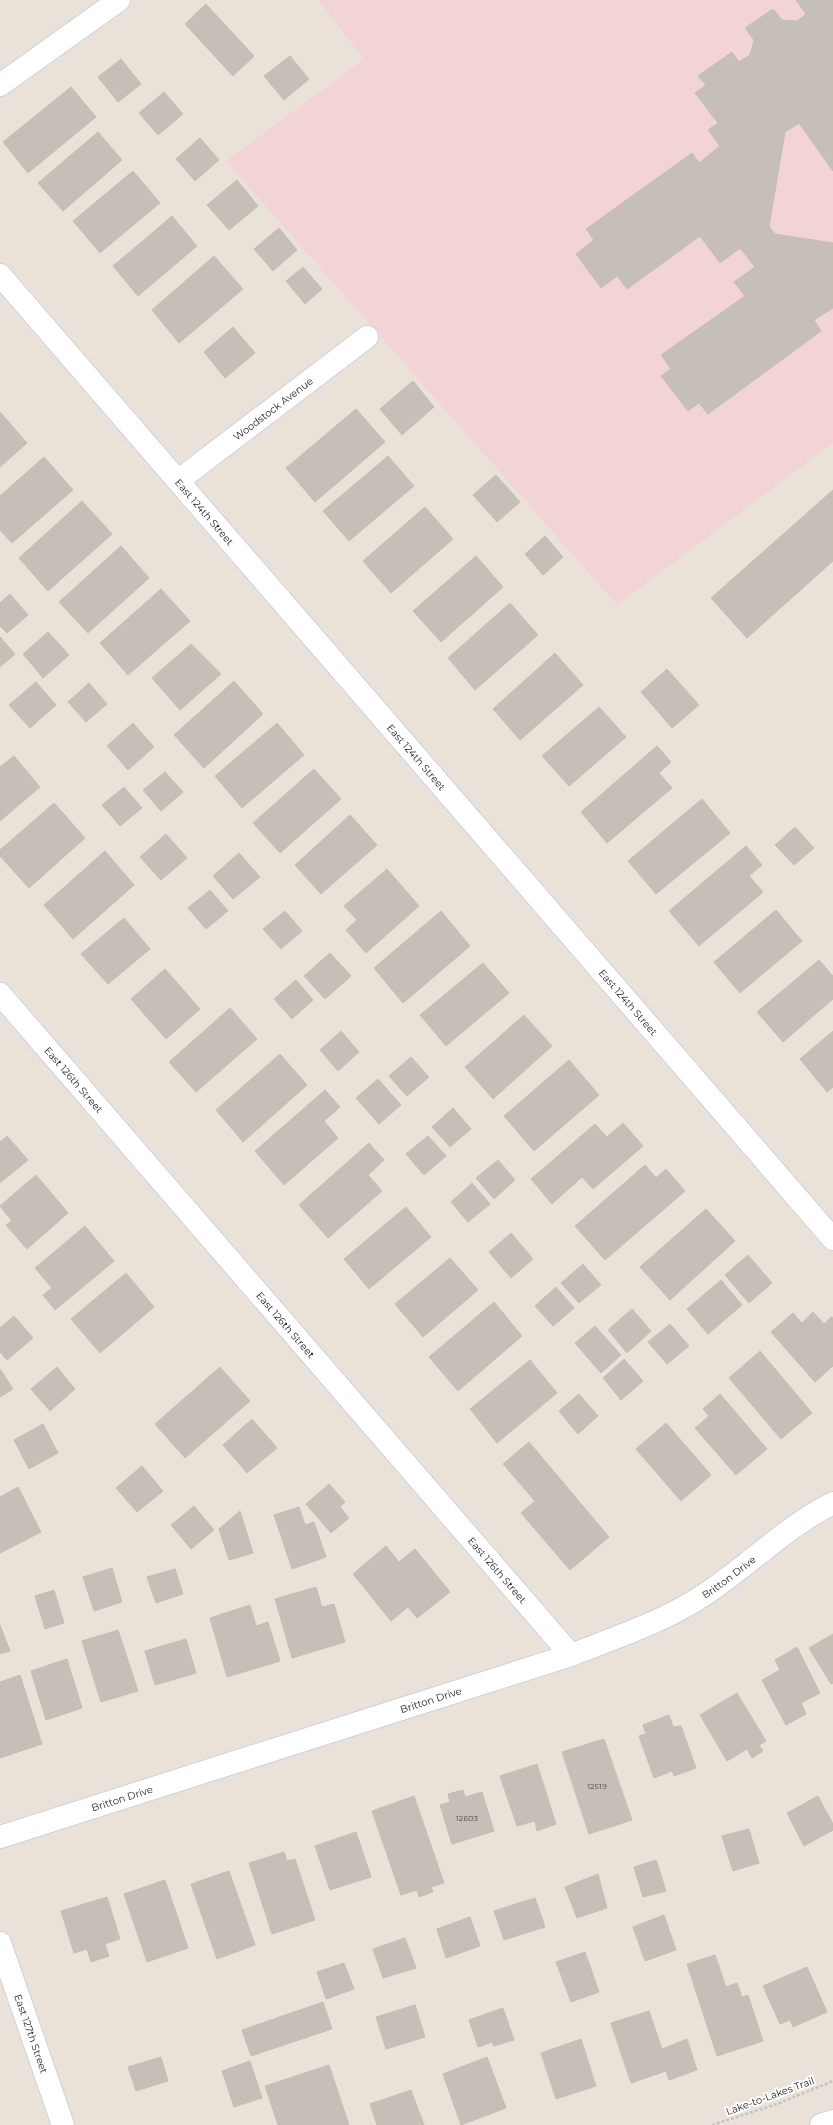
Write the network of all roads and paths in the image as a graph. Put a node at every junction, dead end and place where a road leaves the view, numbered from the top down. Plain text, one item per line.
1 (119, 0) edge
2 (0, 85) edge
3 (0, 275) edge
4 (367, 337) dead end
5 (178, 480) junction
6 (0, 994) edge
7 (833, 1239) edge
8 (833, 1503) edge
9 (571, 1655) junction
10 (0, 1837) edge
11 (0, 1943) edge
12 (833, 2081) edge
13 (833, 2121) edge
14 (63, 2125) edge
15 (712, 2125) edge
16 (821, 2125) edge

1 - 2 street
3 - 5 street, East 124th Street
4 - 5 street, Woodstock Avenue
5 - 7 street, East 124th Street
6 - 9 street, East 126th Street
8 - 9 street, Britton Drive
9 - 10 street, Britton Drive
11 - 14 street, East 127th Street
12 - 15 path, Lake-to-Lakes Trail
13 - 16 street

